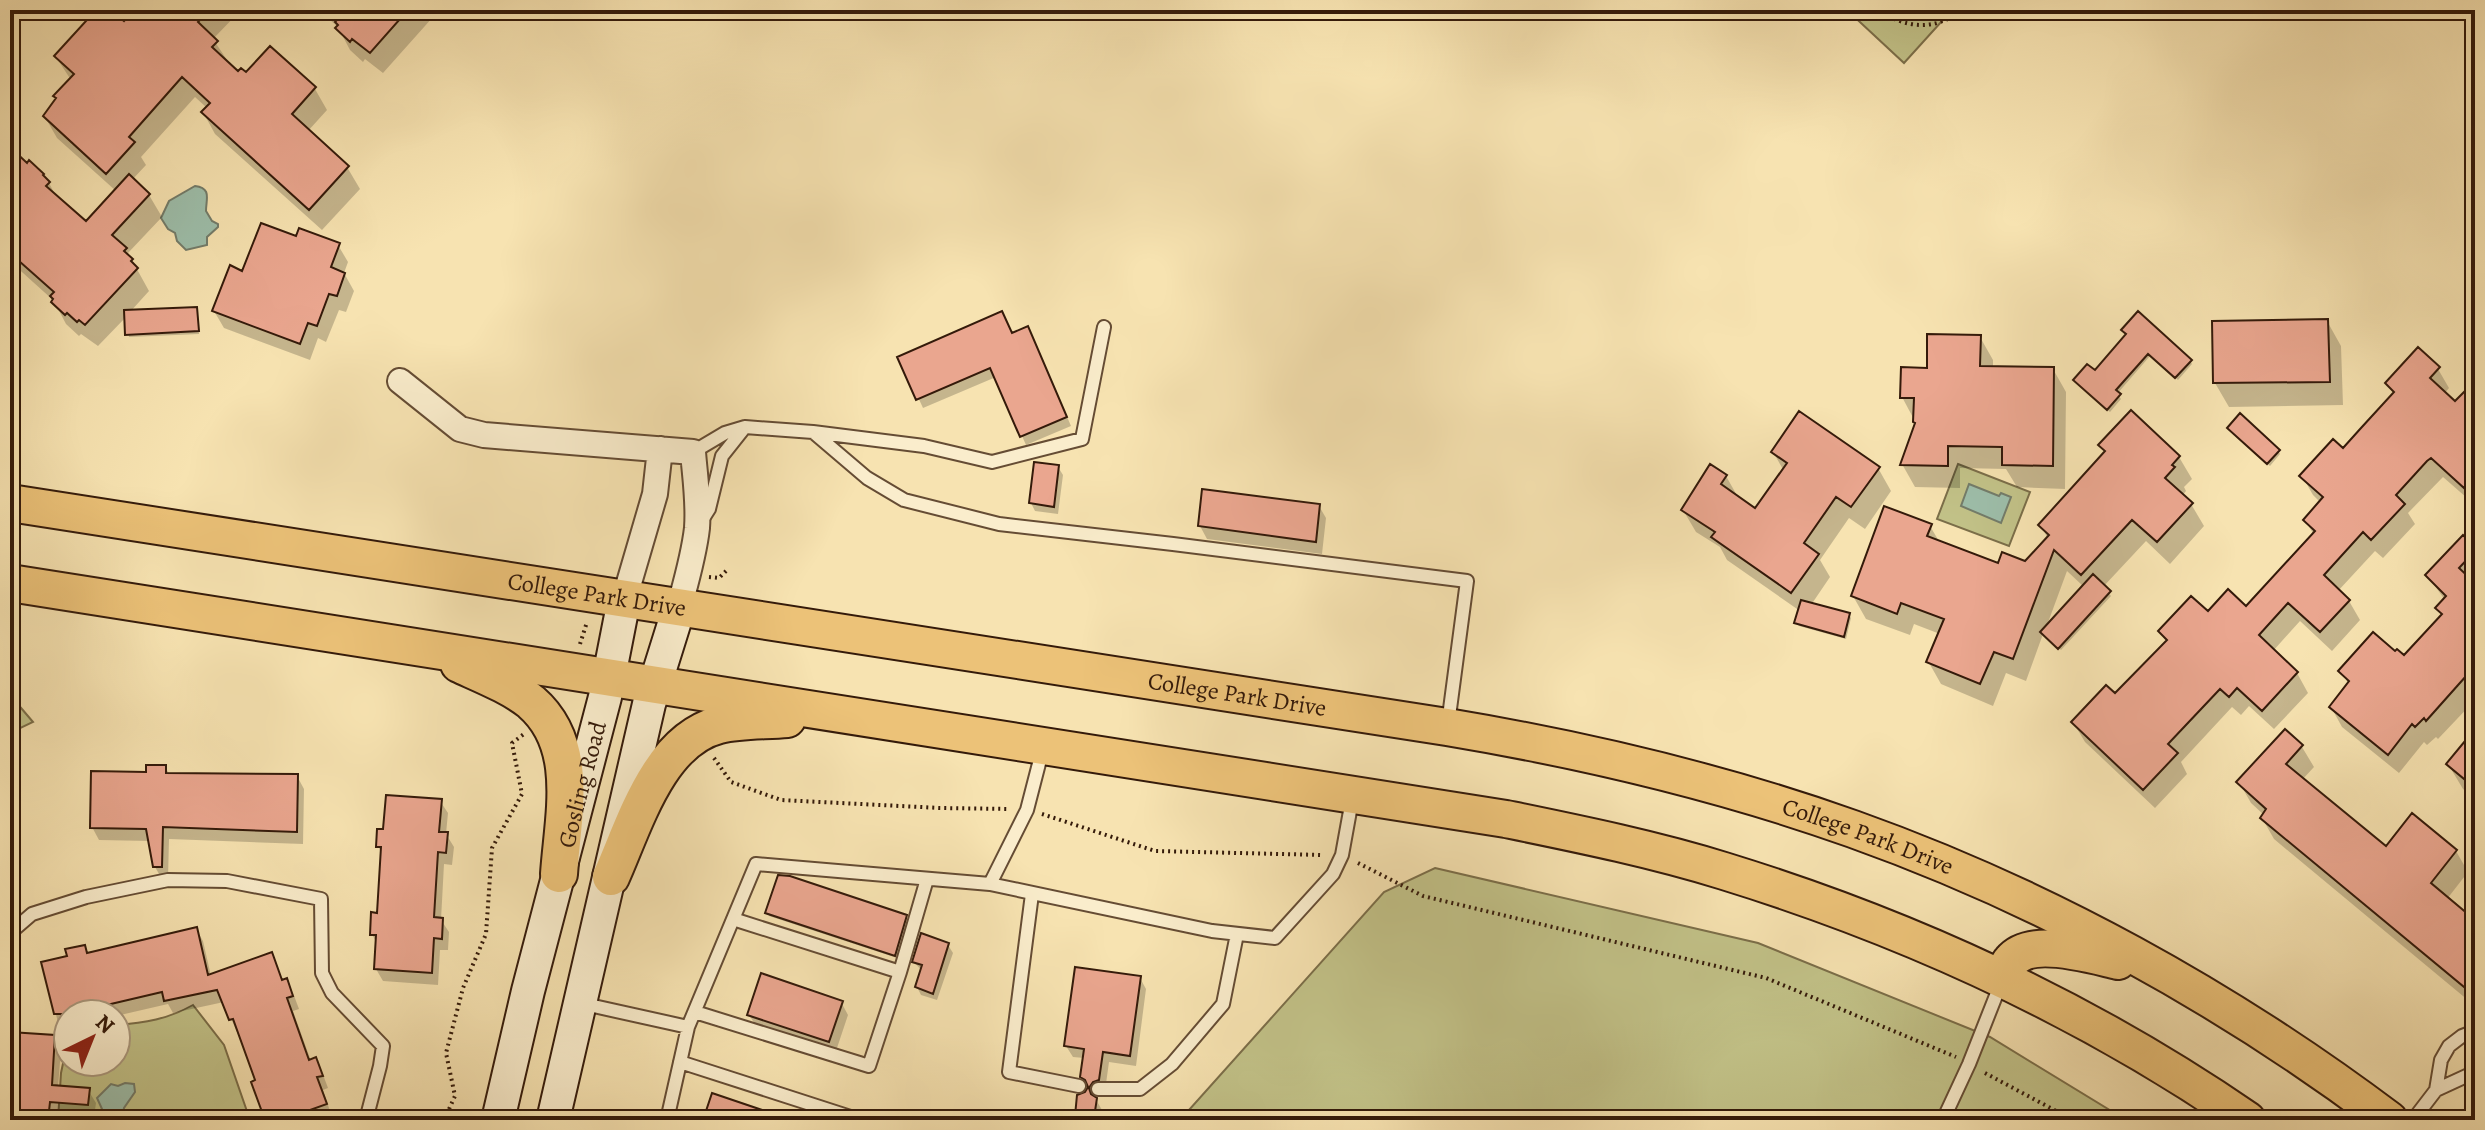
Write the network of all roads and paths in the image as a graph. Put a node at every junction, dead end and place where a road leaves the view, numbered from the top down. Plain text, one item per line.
1 (1878, 10) edge
2 (1962, 10) edge
3 (1104, 327) dead end
4 (400, 381) dead end
5 (745, 427) junction
6 (813, 432) junction
7 (660, 449) junction
8 (693, 452) junction
9 (10, 503) edge
10 (697, 528) junction
11 (10, 583) edge
12 (624, 600) junction
13 (679, 608) junction
14 (429, 648) junction
15 (610, 677) junction
16 (657, 684) junction
17 (848, 714) junction
18 (546, 717) junction
19 (1447, 727) junction
20 (697, 733) junction
21 (1044, 745) junction
22 (1353, 794) junction
23 (1027, 810) junction
24 (1342, 855) junction
25 (559, 874) junction
26 (611, 877) junction
27 (927, 879) junction
28 (990, 884) junction
29 (1032, 894) junction
30 (733, 919) junction
31 (10, 933) edge
32 (1237, 934) junction
33 (2158, 971) junction
34 (900, 972) junction
35 (2003, 978) junction
36 (580, 1003) junction
37 (695, 1012) junction
38 (688, 1027) junction
39 (2475, 1031) edge
40 (680, 1062) junction
41 (1969, 1064) junction
42 (2475, 1072) edge
43 (1079, 1086) dead end
44 (1098, 1089) dead end
45 (2436, 1090) junction
46 (366, 1120) edge
47 (444, 1120) edge
48 (498, 1120) edge
49 (553, 1120) edge
50 (667, 1120) edge
51 (860, 1120) edge
52 (1943, 1120) edge
53 (2073, 1120) edge
54 (2247, 1120) edge
55 (2389, 1120) edge
56 (2413, 1120) edge

1 - 2 path
3 - 6 lane
4 - 7 street
5 - 6 lane
5 - 8 lane
5 - 10 lane
6 - 19 lane
7 - 8 street
7 - 12 street, Gosling Road
8 - 10 street, Gosling Road
9 - 12 main road, College Park Drive
10 - 13 street, Gosling Road
11 - 14 main road
12 - 13 main road, College Park Drive
12 - 15 main road, Gosling Road
13 - 16 main road, Gosling Road
13 - 19 main road, College Park Drive
14 - 15 main road
14 - 18 main road
15 - 16 main road
15 - 25 main road, Gosling Road
16 - 17 main road
16 - 26 main road, Gosling Road
17 - 20 main road
17 - 21 main road
18 - 25 main road
18 - 47 path
19 - 33 main road, College Park Drive
20 - 23 path
20 - 26 main road
21 - 22 main road
21 - 23 lane
22 - 24 lane
22 - 35 main road
23 - 24 path
23 - 28 lane
24 - 32 lane
24 - 41 path
25 - 48 main road, Gosling Road
26 - 36 main road, Gosling Road
27 - 28 lane
27 - 30 lane
27 - 34 lane
28 - 29 lane
29 - 32 lane
29 - 43 lane
30 - 34 lane
30 - 37 lane
31 - 46 lane
32 - 44 lane
33 - 35 main road
33 - 55 main road, College Park Drive
34 - 37 lane
35 - 41 lane
35 - 54 main road
36 - 38 lane
36 - 49 main road, Gosling Road
37 - 38 lane
38 - 40 lane
39 - 45 lane
40 - 50 lane
40 - 51 lane
41 - 52 lane
41 - 53 path
42 - 45 lane
45 - 56 lane

